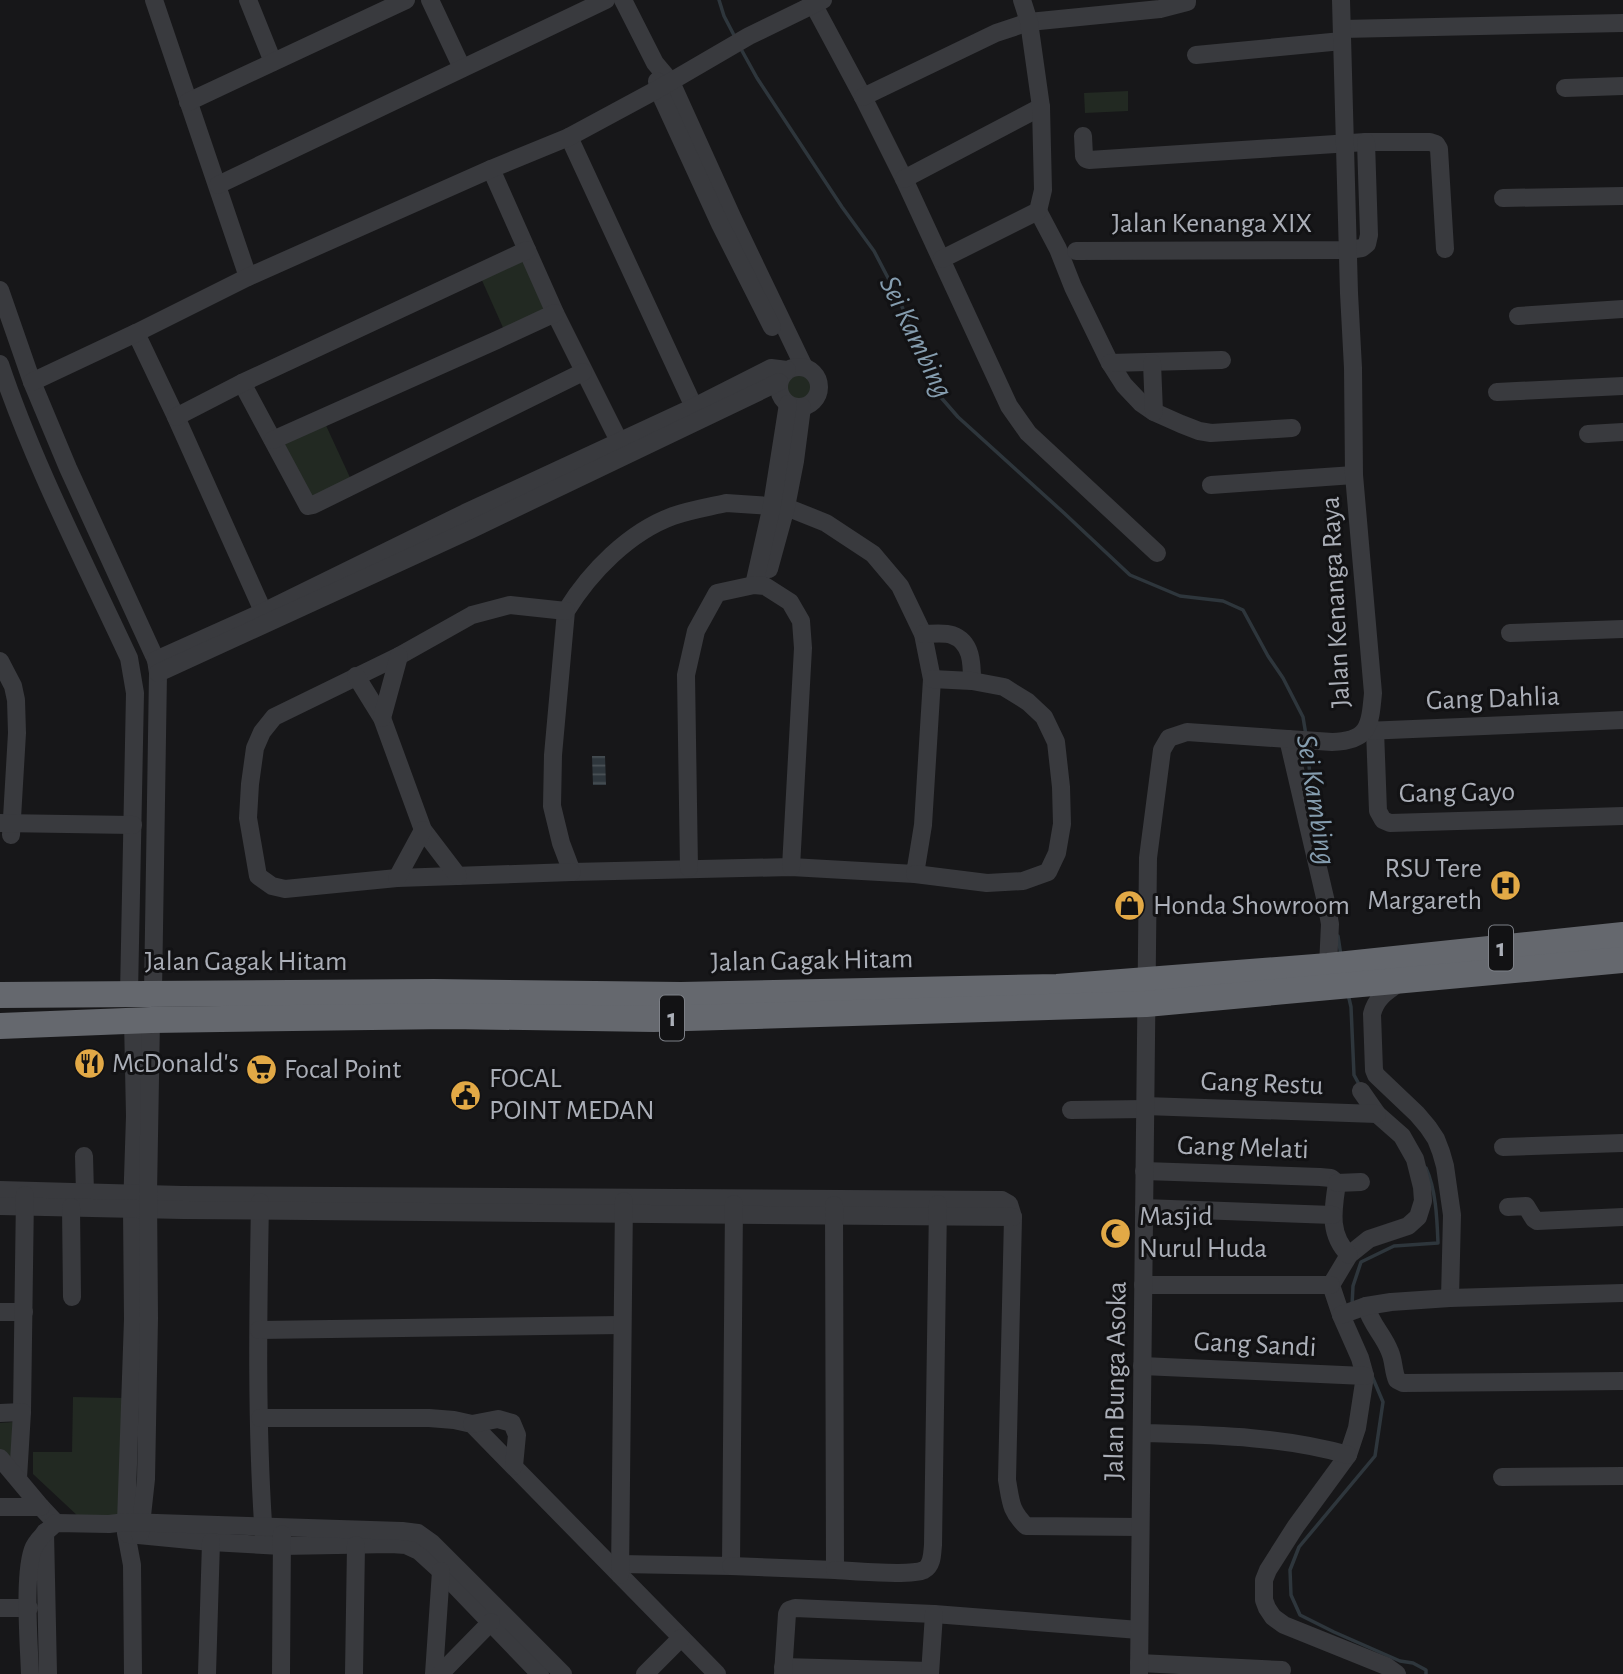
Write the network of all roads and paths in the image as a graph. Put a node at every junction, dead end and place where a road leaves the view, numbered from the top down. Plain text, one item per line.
1 (154, 0) edge
2 (248, 0) edge
3 (406, 0) edge
4 (430, 0) edge
5 (606, 0) edge
6 (623, 0) edge
7 (1022, 0) edge
8 (1187, 0) edge
9 (1341, 0) edge
10 (816, 2) edge
11 (1029, 22) junction
12 (1623, 23) edge
13 (1342, 35) junction
14 (1196, 55) dead end
15 (273, 62) junction
16 (462, 68) junction
17 (665, 86) junction
18 (1623, 86) edge
19 (1565, 88) dead end
20 (863, 97) junction
21 (188, 102) junction
22 (1041, 107) junction
23 (1083, 136) dead end
24 (569, 137) junction
25 (1366, 142) junction
26 (1345, 143) junction
27 (491, 169) junction
28 (905, 179) junction
29 (218, 186) junction
30 (1623, 196) edge
31 (1503, 198) dead end
32 (1038, 211) junction
33 (1445, 249) dead end
34 (527, 250) junction
35 (1348, 250) junction
36 (1076, 251) dead end
37 (942, 259) junction
38 (248, 277) junction
39 (0, 290) edge
40 (1623, 309) edge
41 (555, 313) junction
42 (1518, 316) dead end
43 (136, 333) junction
44 (1222, 360) dead end
45 (1110, 363) junction
46 (1152, 363) junction
47 (0, 364) edge
48 (583, 372) junction
49 (791, 372) junction
50 (32, 382) junction
51 (242, 383) junction
52 (1623, 386) edge
53 (1497, 392) dead end
54 (6, 402) edge
55 (795, 405) junction
56 (694, 407) junction
57 (1154, 412) junction
58 (176, 416) junction
59 (1292, 428) dead end
60 (1623, 432) edge
61 (1588, 434) dead end
62 (272, 440) junction
63 (623, 448) junction
64 (68, 468) junction
65 (1354, 475) junction
66 (46, 479) junction
67 (1211, 485) dead end
68 (779, 506) junction
69 (1157, 553) dead end
70 (759, 585) junction
71 (566, 611) junction
72 (266, 617) junction
73 (1623, 629) edge
74 (1510, 633) dead end
75 (923, 634) junction
76 (399, 656) junction
77 (0, 661) edge
78 (157, 667) junction
79 (356, 676) junction
80 (932, 679) junction
81 (972, 681) junction
82 (382, 718) junction
83 (1623, 720) edge
84 (1370, 731) junction
85 (9, 732) edge
86 (1296, 740) junction
87 (1623, 816) edge
88 (6, 829) edge
89 (424, 830) junction
90 (132, 831) junction
91 (791, 867) junction
92 (689, 869) junction
93 (572, 872) junction
94 (915, 874) junction
95 (458, 876) junction
96 (397, 878) junction
97 (1623, 935) edge
98 (1623, 960) edge
99 (1336, 972) junction
100 (1387, 974) junction
101 (141, 993) junction
102 (1146, 993) junction
103 (0, 995) edge
104 (690, 1006) junction
105 (142, 1020) junction
106 (0, 1026) edge
107 (1361, 1090) dead end
108 (1145, 1107) junction
109 (1071, 1110) dead end
110 (1377, 1114) junction
111 (1623, 1143) edge
112 (1503, 1147) dead end
113 (84, 1156) dead end
114 (1144, 1171) junction
115 (1361, 1182) dead end
116 (1337, 1183) junction
117 (0, 1190) edge
118 (85, 1193) junction
119 (24, 1198) junction
120 (140, 1201) junction
121 (260, 1203) junction
122 (624, 1205) junction
123 (0, 1206) edge
124 (734, 1206) junction
125 (71, 1207) junction
126 (834, 1207) junction
127 (1508, 1207) dead end
128 (938, 1208) junction
129 (1144, 1208) junction
130 (1333, 1215) junction
131 (1623, 1217) edge
132 (1349, 1255) junction
133 (1143, 1285) junction
134 (1331, 1285) junction
135 (1623, 1293) edge
136 (72, 1297) dead end
137 (1450, 1298) junction
138 (1354, 1310) junction
139 (0, 1312) edge
140 (24, 1312) junction
141 (622, 1325) junction
142 (259, 1330) junction
143 (1142, 1366) junction
144 (1365, 1376) junction
145 (1623, 1381) edge
146 (22, 1412) junction
147 (0, 1413) edge
148 (260, 1418) junction
149 (472, 1424) junction
150 (1142, 1433) junction
151 (1348, 1455) junction
152 (0, 1458) edge
153 (514, 1466) junction
154 (1623, 1476) edge
155 (1502, 1477) dead end
156 (18, 1478) junction
157 (0, 1507) edge
158 (41, 1507) junction
159 (263, 1526) junction
160 (51, 1527) junction
161 (282, 1527) junction
162 (1140, 1527) junction
163 (129, 1528) junction
164 (211, 1542) junction
165 (273, 1545) junction
166 (356, 1545) junction
167 (731, 1566) junction
168 (620, 1570) junction
169 (835, 1570) junction
170 (441, 1571) junction
171 (0, 1608) edge
172 (29, 1608) junction
173 (934, 1614) junction
174 (491, 1622) junction
175 (1139, 1630) junction
176 (681, 1638) junction
177 (1139, 1668) edge
178 (1282, 1670) dead end
179 (783, 1671) edge
180 (930, 1673) edge
181 (30, 1674) edge
182 (48, 1674) edge
183 (133, 1674) edge
184 (207, 1674) edge
185 (281, 1674) edge
186 (354, 1674) edge
187 (434, 1674) edge
188 (440, 1674) edge
189 (540, 1674) edge
190 (563, 1674) edge
191 (645, 1674) edge
192 (717, 1674) edge
193 (1397, 1674) edge

1 - 21 street
2 - 15 street
3 - 15 street
4 - 16 street
5 - 16 street
6 - 17 street
7 - 11 street
8 - 11 street
9 - 13 street, Jalan Kenanga Raya
10 - 17 street
10 - 20 street
11 - 20 street
11 - 22 street
12 - 13 street
13 - 14 street
13 - 26 street, Jalan Kenanga Raya
15 - 21 street
16 - 29 street
17 - 24 street
17 - 49 street
18 - 19 street
20 - 28 street
21 - 29 street
22 - 28 street
22 - 32 street
23 - 26 street
24 - 27 street
24 - 56 street
25 - 26 street
25 - 33 street
25 - 35 street
26 - 35 street, Jalan Kenanga Raya
27 - 34 street
27 - 38 street
28 - 37 street
29 - 38 street
30 - 31 street
32 - 37 street
32 - 45 street
34 - 41 street
34 - 51 street
35 - 36 street, Jalan Kenanga XIX
35 - 65 street, Jalan Kenanga Raya
37 - 69 street
38 - 43 street
39 - 50 street
40 - 42 street
41 - 48 street
41 - 62 street
43 - 50 street
43 - 58 street
44 - 46 street
45 - 46 street
45 - 57 street
46 - 57 street
47 - 54 street
48 - 62 street
48 - 63 street
49 - 55 street
49 - 55 street
49 - 56 street
49 - 63 street
50 - 64 street
51 - 58 street
51 - 62 street
52 - 53 street
54 - 66 street
55 - 68 street
56 - 63 street
57 - 59 street
58 - 72 street
60 - 61 street
63 - 72 street
64 - 66 street
64 - 78 street
65 - 67 street
65 - 84 street, Jalan Kenanga Raya
66 - 90 street
68 - 70 street
68 - 71 street
68 - 75 street
70 - 91 street
70 - 92 street
71 - 76 street
71 - 93 street
72 - 78 street
73 - 74 street
75 - 80 street
75 - 81 street
76 - 79 street
76 - 82 street
77 - 85 street
78 - 101 street
79 - 82 street
79 - 96 street
80 - 81 street
80 - 94 street
81 - 94 street
82 - 89 street
83 - 84 street, Gang Dahlia
84 - 86 street, Jalan Kenanga Raya
84 - 87 street, Gang Gayo
85 - 88 street
86 - 99 street
86 - 102 street, Jalan Kenanga Raya
88 - 90 street
89 - 95 street
89 - 96 street
90 - 101 street
91 - 92 street
91 - 94 street
92 - 93 street
93 - 95 street
95 - 96 street
97 - 100 highway, Jalan Gagak Hitam / 1
98 - 100 highway, Jalan Gagak Hitam / 1
99 - 100 highway, Jalan Gagak Hitam / 1
99 - 102 highway, Jalan Gagak Hitam / 1
100 - 137 street
101 - 103 highway, Jalan Gagak Hitam / 1
101 - 104 highway, Jalan Gagak Hitam / 1
102 - 104 highway, Jalan Gagak Hitam / 1
102 - 108 street, Jalan Bunga Asoka
104 - 105 highway, Jalan Gagak Hitam / 1
105 - 106 highway, Jalan Gagak Hitam / 1
105 - 120 street
107 - 110 street
108 - 109 street, Gang Restu
108 - 110 street, Gang Restu
108 - 114 street, Jalan Bunga Asoka
110 - 132 street
111 - 112 street
113 - 118 street
114 - 116 street, Gang Melati
114 - 129 street, Jalan Bunga Asoka
115 - 116 street, Gang Melati
116 - 130 street
117 - 119 street
118 - 119 street
118 - 120 street
119 - 123 street
119 - 125 street
119 - 140 street
120 - 121 street
120 - 125 street
120 - 163 street
121 - 122 street
121 - 142 street
122 - 124 street
122 - 141 street
124 - 126 street
124 - 167 street
125 - 136 street
126 - 128 street
126 - 169 street
127 - 131 street
128 - 162 street
128 - 169 street
129 - 130 street
129 - 133 street, Jalan Bunga Asoka
130 - 132 street
132 - 134 street
133 - 134 street
133 - 143 street, Jalan Bunga Asoka
134 - 138 street
135 - 137 street
137 - 138 street
138 - 144 street
138 - 145 street
139 - 140 street
140 - 146 street
141 - 142 street
141 - 168 street
142 - 148 street
143 - 144 street, Gang Sandi
143 - 150 street, Jalan Bunga Asoka
144 - 151 street
146 - 147 street
146 - 156 street
148 - 149 street
148 - 159 street
149 - 153 street
149 - 153 street
150 - 151 street
150 - 162 street, Jalan Bunga Asoka
151 - 193 street
152 - 156 street
153 - 168 street
154 - 155 street
156 - 158 street
157 - 158 street
158 - 160 street
159 - 161 street
159 - 163 street
159 - 165 street
160 - 163 street
160 - 172 street
160 - 182 street
161 - 165 street
161 - 190 street
162 - 175 street, Jalan Bunga Asoka
163 - 164 street
163 - 183 street
164 - 165 street
164 - 184 street
165 - 166 street
165 - 185 street
166 - 170 street
166 - 186 street
167 - 168 street
167 - 169 street
168 - 176 street
170 - 174 street
170 - 187 street
171 - 172 street
172 - 181 street
173 - 175 street
173 - 179 street
173 - 180 street
174 - 188 street
174 - 189 street
175 - 177 street, Jalan Bunga Asoka
176 - 191 street
176 - 192 street
177 - 178 street
179 - 180 street

